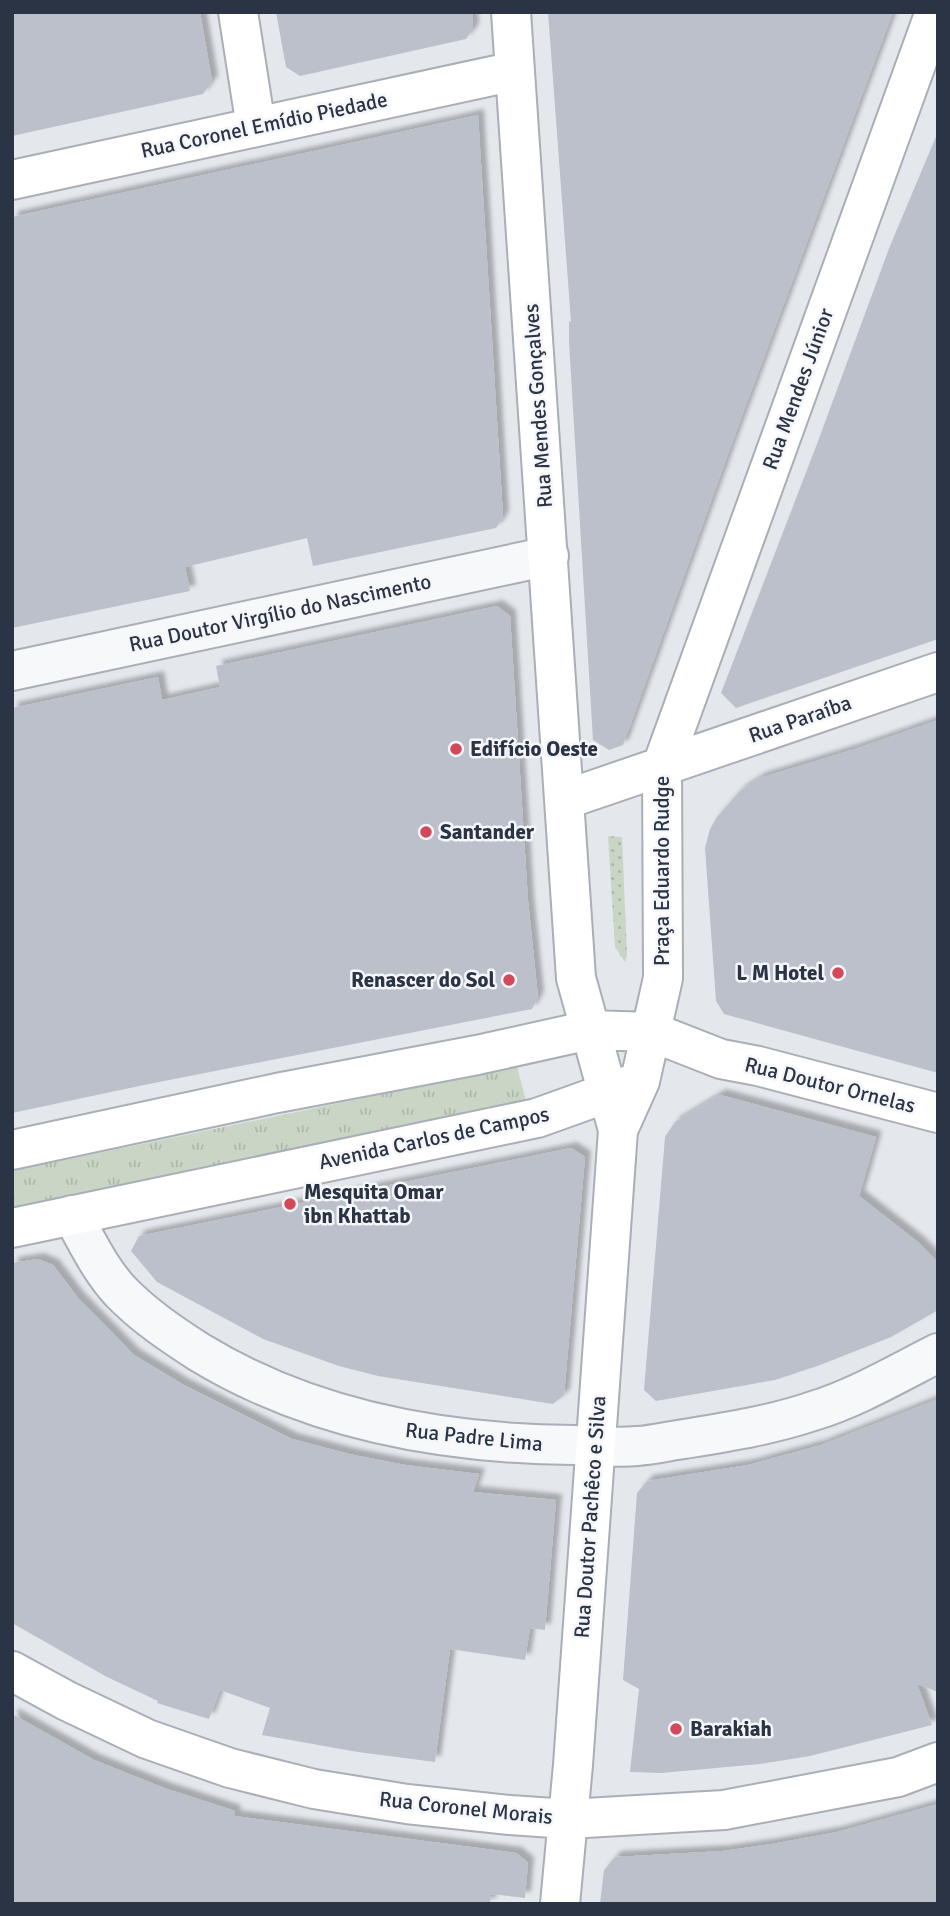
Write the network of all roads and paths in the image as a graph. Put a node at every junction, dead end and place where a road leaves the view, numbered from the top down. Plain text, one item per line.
1 (237, 12) edge
2 (511, 12) edge
3 (935, 12) edge
4 (515, 71) junction
5 (256, 127) junction
6 (12, 180) edge
7 (548, 556) junction
8 (12, 671) edge
9 (938, 672) edge
10 (662, 766) junction
11 (564, 800) junction
12 (590, 1030) junction
13 (652, 1032) junction
14 (721, 1059) junction
15 (624, 1087) junction
16 (938, 1113) edge
17 (12, 1150) edge
18 (72, 1215) junction
19 (12, 1228) edge
20 (938, 1353) edge
21 (596, 1446) junction
22 (12, 1671) edge
23 (938, 1762) edge
24 (568, 1819) junction
25 (560, 1904) edge

1 - 5 street
2 - 4 street, Rua Mendes Gonçalves
3 - 10 street, Rua Mendes Júnior
4 - 5 street, Rua Coronel Emídio Piedade
4 - 7 street, Rua Mendes Gonçalves
5 - 6 street, Rua Coronel Emídio Piedade
7 - 8 street, Rua Doutor Virgílio do Nascimento
7 - 11 street, Rua Mendes Gonçalves
9 - 10 street, Rua Paraíba
10 - 11 street, Praça Eduardo Rudge
10 - 13 street, Praça Eduardo Rudge
11 - 12 street
12 - 13 street, Rua Doutor Ornelas
12 - 15 street
12 - 17 street
13 - 14 street, Rua Doutor Ornelas
13 - 15 street, Praça Eduardo Rudge
14 - 15 street, Rua Doutor Ornelas
14 - 16 street, Rua Doutor Ornelas
15 - 18 street, Avenida Carlos de Campos
15 - 21 street, Rua Doutor Pachêco e Silva
18 - 19 street, Avenida Carlos de Campos
18 - 21 street, Rua Padre Lima
20 - 21 street, Rua Padre Lima
21 - 24 street, Rua Doutor Pachêco e Silva
22 - 24 street, Rua Coronel Morais
23 - 24 street, Rua Coronel Morais
24 - 25 street, Rua Doutor Pachêco e Silva

